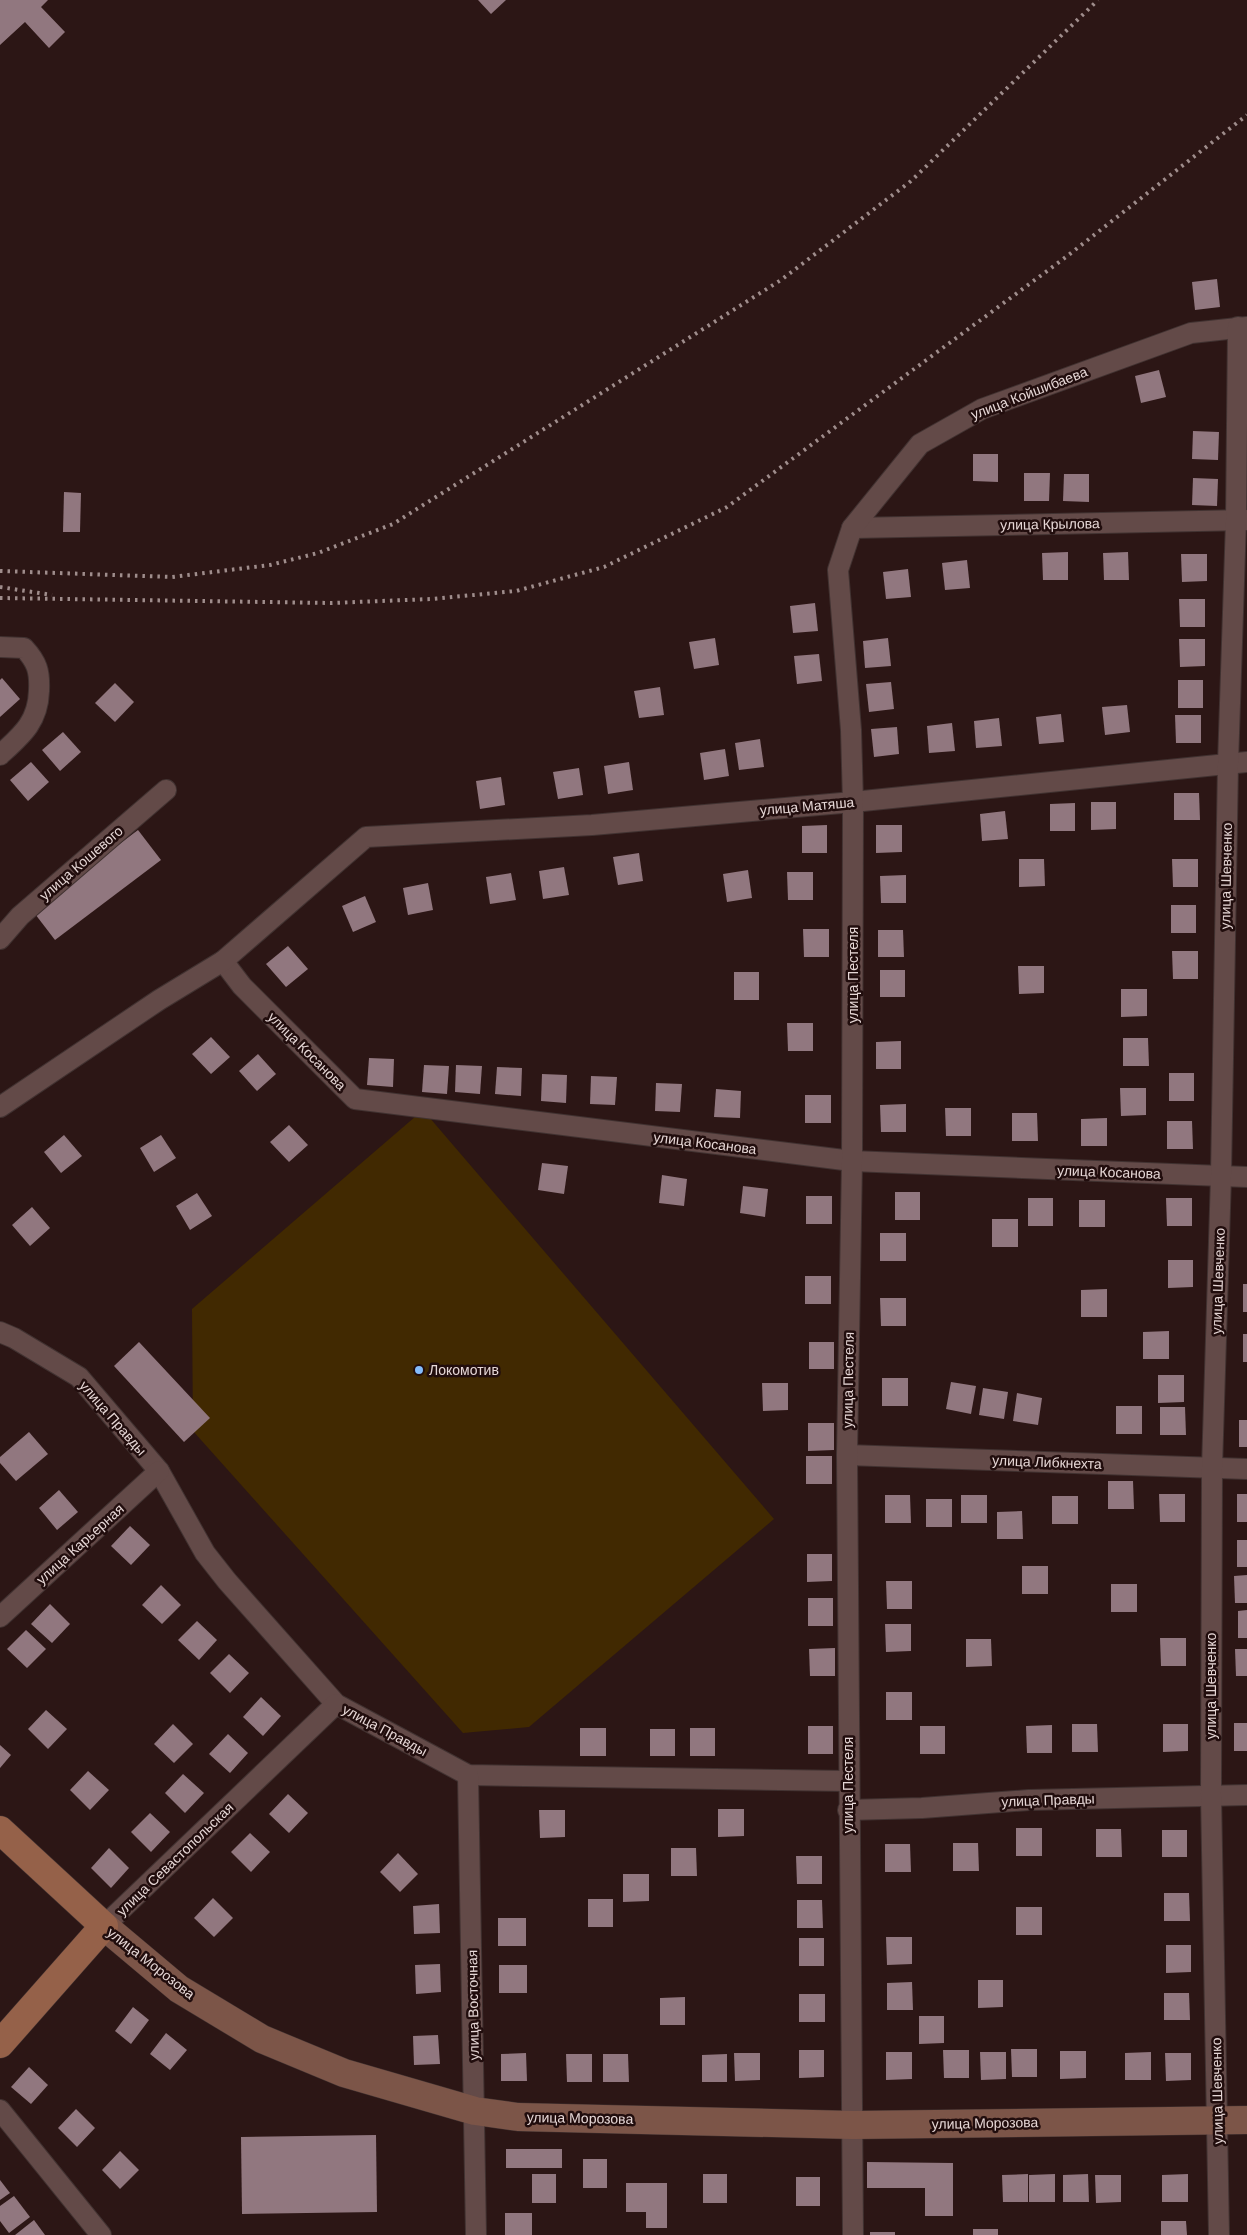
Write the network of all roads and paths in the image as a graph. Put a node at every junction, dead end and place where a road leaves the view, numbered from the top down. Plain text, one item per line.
1 (1243, 327) edge
2 (1242, 520) edge
3 (852, 528) junction
4 (0, 647) edge
5 (0, 755) edge
6 (1238, 763) edge
7 (166, 790) dead end
8 (853, 802) junction
9 (0, 940) edge
10 (223, 961) junction
11 (0, 1107) edge
12 (852, 1161) junction
13 (1221, 1176) junction
14 (1247, 1177) edge
15 (0, 1332) edge
16 (847, 1455) junction
17 (1212, 1468) junction
18 (1247, 1469) edge
19 (159, 1471) junction
20 (0, 1617) edge
21 (336, 1704) junction
22 (468, 1775) junction
23 (848, 1781) junction
24 (1211, 1795) junction
25 (1247, 1795) edge
26 (848, 1810) junction
27 (0, 1830) edge
28 (104, 1926) junction
29 (0, 2044) edge
30 (0, 2110) edge
31 (475, 2111) junction
32 (1218, 2120) junction
33 (1247, 2120) edge
34 (853, 2125) junction
35 (101, 2235) edge
36 (476, 2235) edge
37 (853, 2235) edge
38 (1219, 2235) edge

1 - 2 street, улица Шевченко
1 - 3 street, улица Койшибаева
2 - 3 street, улица Крылова
2 - 6 street, улица Шевченко
3 - 8 street, улица Пестеля
4 - 5 street
6 - 8 street, улица Матяша
6 - 13 street, улица Шевченко
7 - 9 street, улица Кошевого
8 - 10 street, улица Матяша
8 - 12 street, улица Пестеля
10 - 11 street
10 - 12 street, улица Косанова
12 - 13 street, улица Косанова
12 - 16 street, улица Пестеля
13 - 14 street, улица Косанова
13 - 17 street, улица Шевченко
15 - 19 street, улица Правды
16 - 17 street, улица Либкнехта
16 - 23 street, улица Пестеля
17 - 18 street, улица Либкнехта
17 - 24 street, улица Шевченко
19 - 20 street, улица Карьерная
19 - 21 street, улица Правды
21 - 22 street, улица Правды
21 - 28 street, улица Севастопольская
22 - 23 street, улица Правды
22 - 31 street, улица Восточная
23 - 26 street, улица Пестеля
24 - 25 street, улица Правды
24 - 26 street, улица Правды
24 - 32 street, улица Шевченко
26 - 34 street, улица Пестеля
27 - 28 main road, улица Морозова
28 - 29 main road, улица Севастопольская
28 - 31 main road, улица Морозова
30 - 35 street
31 - 34 main road, улица Морозова
31 - 36 street, улица Восточная
32 - 33 main road, улица Морозова
32 - 34 main road, улица Морозова
32 - 38 street, улица Шевченко
34 - 37 street, улица Пестеля

